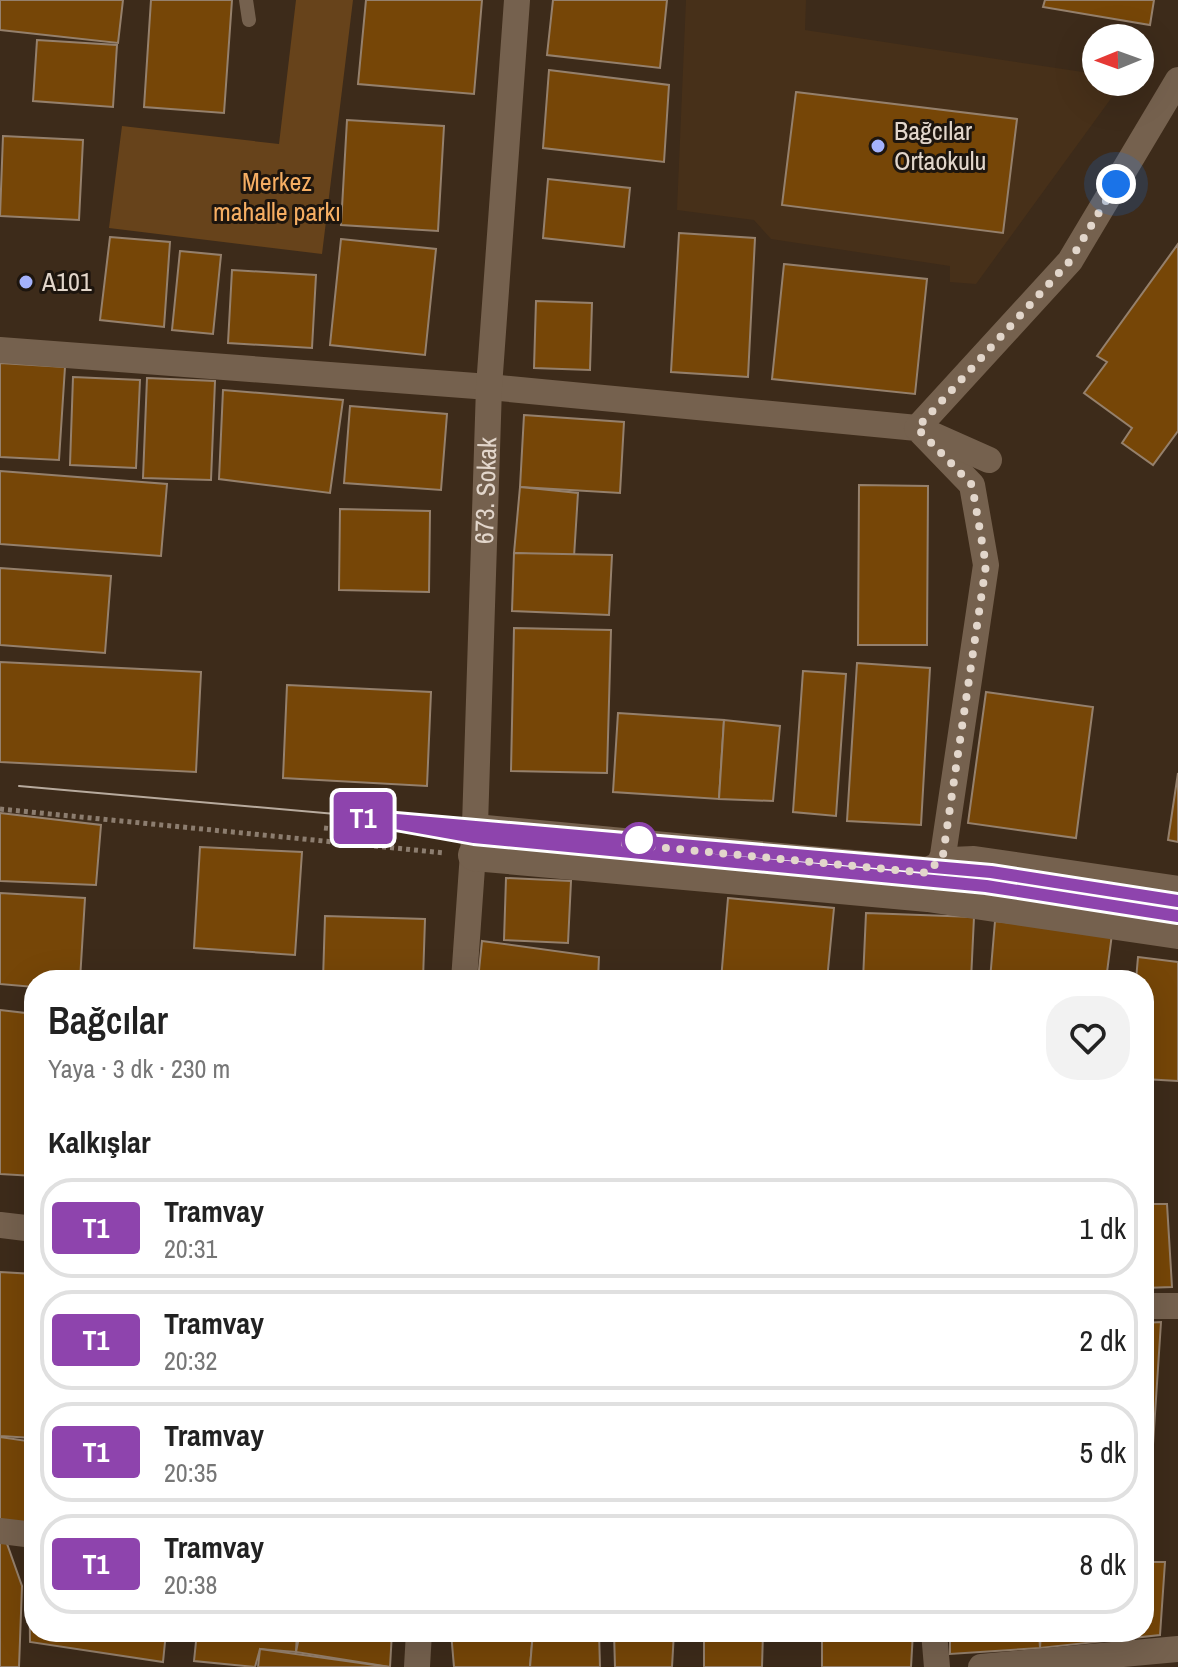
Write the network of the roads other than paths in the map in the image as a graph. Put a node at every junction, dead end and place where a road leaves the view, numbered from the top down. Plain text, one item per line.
1 (246, 0) edge
2 (517, 0) edge
3 (249, 20) dead end
4 (1178, 80) edge
5 (0, 350) edge
6 (489, 387) junction
7 (917, 428) junction
8 (989, 460) dead end
9 (474, 843) junction
10 (932, 881) junction
11 (1178, 892) edge
12 (1178, 933) edge
13 (465, 970) edge
14 (0, 1225) edge
15 (24, 1228) edge
16 (1154, 1306) edge
17 (1178, 1306) edge
18 (0, 1531) edge
19 (24, 1534) edge
20 (418, 1642) edge
21 (935, 1642) edge
22 (1178, 1649) edge
23 (417, 1667) edge
24 (937, 1667) edge
25 (981, 1667) edge

1 - 3 lane
2 - 6 street, 673. Sokak
4 - 7 street
5 - 6 street
6 - 7 street
6 - 9 street, 673. Sokak
7 - 8 street
7 - 10 street
9 - 10 street
9 - 13 street, 673. Sokak
10 - 11 street
10 - 12 street
14 - 15 street
16 - 17 street
18 - 19 street
20 - 23 street
21 - 24 street
22 - 25 street

